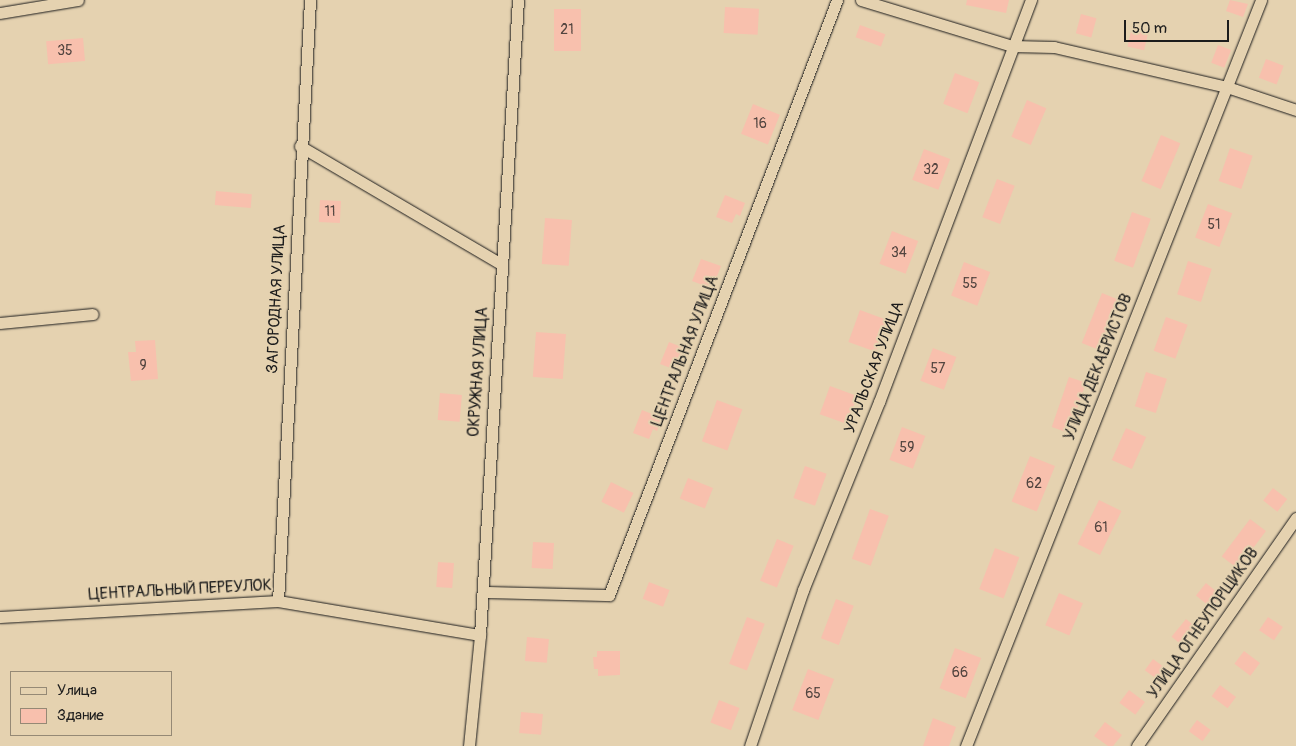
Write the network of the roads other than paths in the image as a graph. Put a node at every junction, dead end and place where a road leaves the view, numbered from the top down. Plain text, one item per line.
1 (78, 0) edge
2 (310, 0) edge
3 (518, 0) edge
4 (837, 0) edge
5 (860, 0) edge
6 (1031, 0) edge
7 (1261, 0) edge
8 (0, 14) edge
9 (1012, 46) junction
10 (1227, 87) junction
11 (1296, 110) edge
12 (300, 146) junction
13 (501, 264) junction
14 (93, 314) dead end
15 (0, 323) edge
16 (1296, 518) edge
17 (482, 592) junction
18 (278, 601) junction
19 (0, 617) edge
20 (480, 635) junction
21 (469, 746) edge
22 (750, 746) edge
23 (966, 746) edge
24 (1136, 746) edge

1 - 8 street
2 - 12 street, ЗАГОРОДНАЯ УЛИЦА
3 - 13 street, ОКРУЖНАЯ УЛИЦА
4 - 17 street, ЦЕНТРАЛЬНАЯ УЛИЦА
5 - 9 street
6 - 9 street, УРАЛЬСКАЯ УЛИЦА
7 - 10 street, УЛИЦА ДЕКАБРИСТОВ
9 - 10 street
9 - 22 street, УРАЛЬСКАЯ УЛИЦА
10 - 11 street
10 - 23 street, УЛИЦА ДЕКАБРИСТОВ
12 - 13 street
12 - 18 street, ЗАГОРОДНАЯ УЛИЦА
13 - 17 street, ОКРУЖНАЯ УЛИЦА
14 - 15 street
16 - 24 street, УЛИЦА ОГНЕУПОРЩИКОВ
17 - 20 street, ОКРУЖНАЯ УЛИЦА
18 - 19 street, ЦЕНТРАЛЬНЫЙ ПЕРЕУЛОК
18 - 20 street, ЦЕНТРАЛЬНЫЙ ПЕРЕУЛОК
20 - 21 street, ОКРУЖНАЯ УЛИЦА

